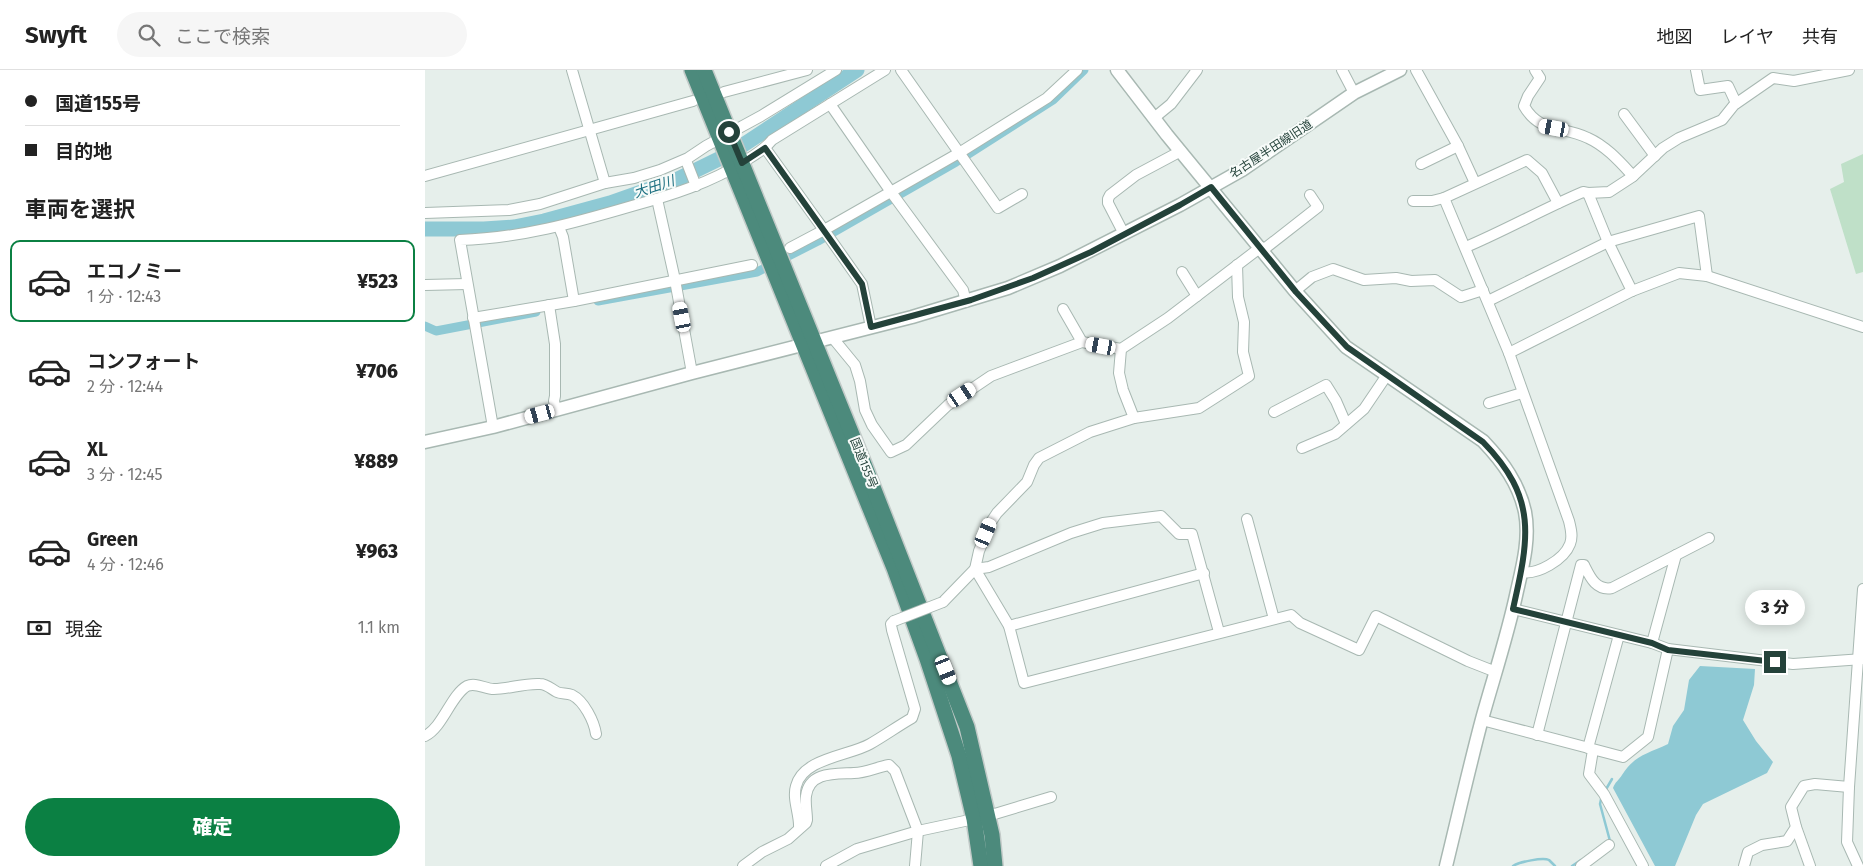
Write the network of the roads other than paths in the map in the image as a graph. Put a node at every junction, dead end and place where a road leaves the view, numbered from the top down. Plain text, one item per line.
1 (572, 70) edge
2 (692, 70) edge
3 (704, 70) edge
4 (807, 70) edge
5 (836, 70) edge
6 (885, 70) edge
7 (901, 70) edge
8 (1077, 70) edge
9 (1117, 70) edge
10 (1197, 70) edge
11 (1342, 70) edge
12 (1400, 70) edge
13 (1417, 70) edge
14 (1535, 70) edge
15 (1696, 70) edge
16 (1849, 70) edge
17 (1773, 74) edge
18 (1810, 74) edge
19 (724, 92) dead end
20 (1353, 93) junction
21 (693, 101) dead end
22 (1736, 103) junction
23 (830, 104) junction
24 (1624, 114) dead end
25 (1154, 118) junction
26 (590, 131) junction
27 (725, 137) junction
28 (1458, 146) junction
29 (765, 148) junction
30 (1181, 151) junction
31 (959, 153) junction
32 (1655, 156) junction
33 (687, 164) dead end
34 (1421, 164) dead end
35 (739, 165) junction
36 (425, 176) edge
37 (1633, 176) junction
38 (605, 183) junction
39 (1475, 183) junction
40 (695, 185) junction
41 (1211, 187) junction
42 (891, 192) junction
43 (1588, 193) junction
44 (1022, 194) dead end
45 (1310, 195) dead end
46 (1444, 198) junction
47 (657, 199) junction
48 (1413, 201) dead end
49 (1557, 202) junction
50 (425, 213) edge
51 (559, 227) junction
52 (824, 230) junction
53 (1124, 234) junction
54 (1608, 242) junction
55 (1466, 247) junction
56 (790, 248) dead end
57 (1262, 249) junction
58 (1237, 265) junction
59 (753, 266) dead end
60 (1182, 272) dead end
61 (1707, 276) junction
62 (675, 280) junction
63 (467, 284) junction
64 (425, 286) edge
65 (1295, 290) junction
66 (1483, 290) junction
67 (1632, 291) junction
68 (1197, 296) junction
69 (575, 301) junction
70 (1488, 301) junction
71 (966, 302) junction
72 (549, 305) junction
73 (1063, 309) dead end
74 (473, 318) junction
75 (871, 327) junction
76 (1863, 327) edge
77 (831, 337) junction
78 (1082, 342) junction
79 (808, 343) junction
80 (1121, 349) junction
81 (1509, 353) junction
82 (692, 373) junction
83 (1387, 375) junction
84 (1522, 393) junction
85 (1489, 403) dead end
86 (555, 410) junction
87 (1274, 412) dead end
88 (1134, 418) junction
89 (1346, 424) junction
90 (493, 427) junction
91 (425, 442) edge
92 (1302, 448) dead end
93 (1247, 519) dead end
94 (1709, 538) dead end
95 (1676, 555) junction
96 (975, 568) junction
97 (1521, 572) junction
98 (1204, 573) junction
99 (1863, 589) edge
100 (1513, 609) junction
101 (1273, 619) junction
102 (1566, 622) junction
103 (1009, 626) junction
104 (1219, 632) junction
105 (1619, 635) junction
106 (1652, 643) junction
107 (1668, 650) junction
108 (1860, 659) edge
109 (1495, 672) junction
110 (1482, 720) junction
111 (596, 734) dead end
112 (1537, 734) junction
113 (425, 736) edge
114 (1590, 749) junction
115 (1849, 787) junction
116 (1051, 797) dead end
117 (981, 817) junction
118 (1796, 827) junction
119 (799, 828) junction
120 (918, 831) junction
121 (1609, 846) dead end
122 (743, 866) edge
123 (826, 866) edge
124 (915, 866) edge
125 (981, 866) edge
126 (995, 866) edge
127 (1447, 866) edge
128 (1581, 866) edge
129 (1643, 866) edge
130 (1745, 866) edge
131 (1810, 866) edge
132 (1858, 866) edge

1 - 26 street
2 - 27 highway, 国道155号
3 - 27 highway, 国道155号
4 - 19 street
5 - 27 street
6 - 23 street
7 - 31 street
8 - 31 street
9 - 25 street
10 - 25 street
11 - 20 street
12 - 20 street, 名古屋半田線旧道
13 - 28 street
14 - 37 street
15 - 22 street
16 - 18 street
17 - 18 street
17 - 22 street
20 - 41 street, 名古屋半田線旧道
21 - 26 street
22 - 32 street
23 - 29 street
23 - 42 street
24 - 32 street
25 - 30 street
26 - 36 street
26 - 38 street
27 - 35 highway, 国道155号
27 - 38 street
28 - 34 street
28 - 39 street
29 - 35 street
29 - 52 street
30 - 41 street
30 - 53 street
31 - 42 street
31 - 44 street
32 - 37 street
33 - 40 street
35 - 40 street
35 - 79 highway, 国道155号
37 - 43 street
38 - 50 street
39 - 46 street
39 - 49 street
40 - 47 street
41 - 53 street, 名古屋半田線旧道
41 - 57 street
42 - 52 street
42 - 71 street
43 - 49 street
43 - 54 street
45 - 57 street
46 - 48 street
46 - 55 street
47 - 51 street
47 - 62 street
49 - 55 street
51 - 63 street
51 - 69 street
52 - 56 street
52 - 75 street
53 - 71 street, 名古屋半田線旧道
54 - 61 street
54 - 67 street
54 - 70 street
55 - 66 street
57 - 58 street
57 - 65 street
58 - 68 street
58 - 88 street
59 - 62 street
60 - 68 street
61 - 67 street
61 - 76 street
62 - 69 street
62 - 82 street
63 - 64 street
63 - 74 street
65 - 66 street
65 - 83 street
66 - 70 street
67 - 81 street
68 - 80 street
69 - 72 street
70 - 81 street
71 - 75 street, 名古屋半田線旧道
72 - 74 street
72 - 86 street
73 - 78 street
74 - 90 street
75 - 77 street, 名古屋半田線旧道
77 - 78 street
77 - 79 street, 名古屋半田線旧道
78 - 80 street
79 - 82 street, 名古屋半田線旧道
79 - 117 highway, 国道155号
80 - 88 street
81 - 84 street
82 - 86 street, 名古屋半田線旧道
83 - 89 street
83 - 97 street
84 - 85 street
84 - 97 street
86 - 90 street, 名古屋半田線旧道
87 - 89 street
88 - 96 street
89 - 92 street
90 - 91 street, 名古屋半田線旧道
93 - 101 street
94 - 95 street
95 - 102 street
95 - 106 street
96 - 98 street
96 - 103 street
96 - 119 street, bridge
97 - 100 street
98 - 103 street
98 - 104 street
99 - 108 street
100 - 102 street
100 - 109 street
101 - 104 street
101 - 109 street
102 - 105 street
102 - 112 street
103 - 104 street
105 - 106 street
105 - 114 street
106 - 107 street
107 - 108 street
107 - 114 street
108 - 115 street
109 - 110 street
110 - 112 street
110 - 127 street
111 - 113 street
112 - 114 street
114 - 129 street
115 - 118 street
115 - 132 street
116 - 117 street
117 - 120 street
117 - 125 highway, 国道155号
117 - 126 highway, 国道155号
118 - 130 street
118 - 131 street
119 - 120 street
119 - 122 street
120 - 123 street
120 - 124 street
121 - 128 street

